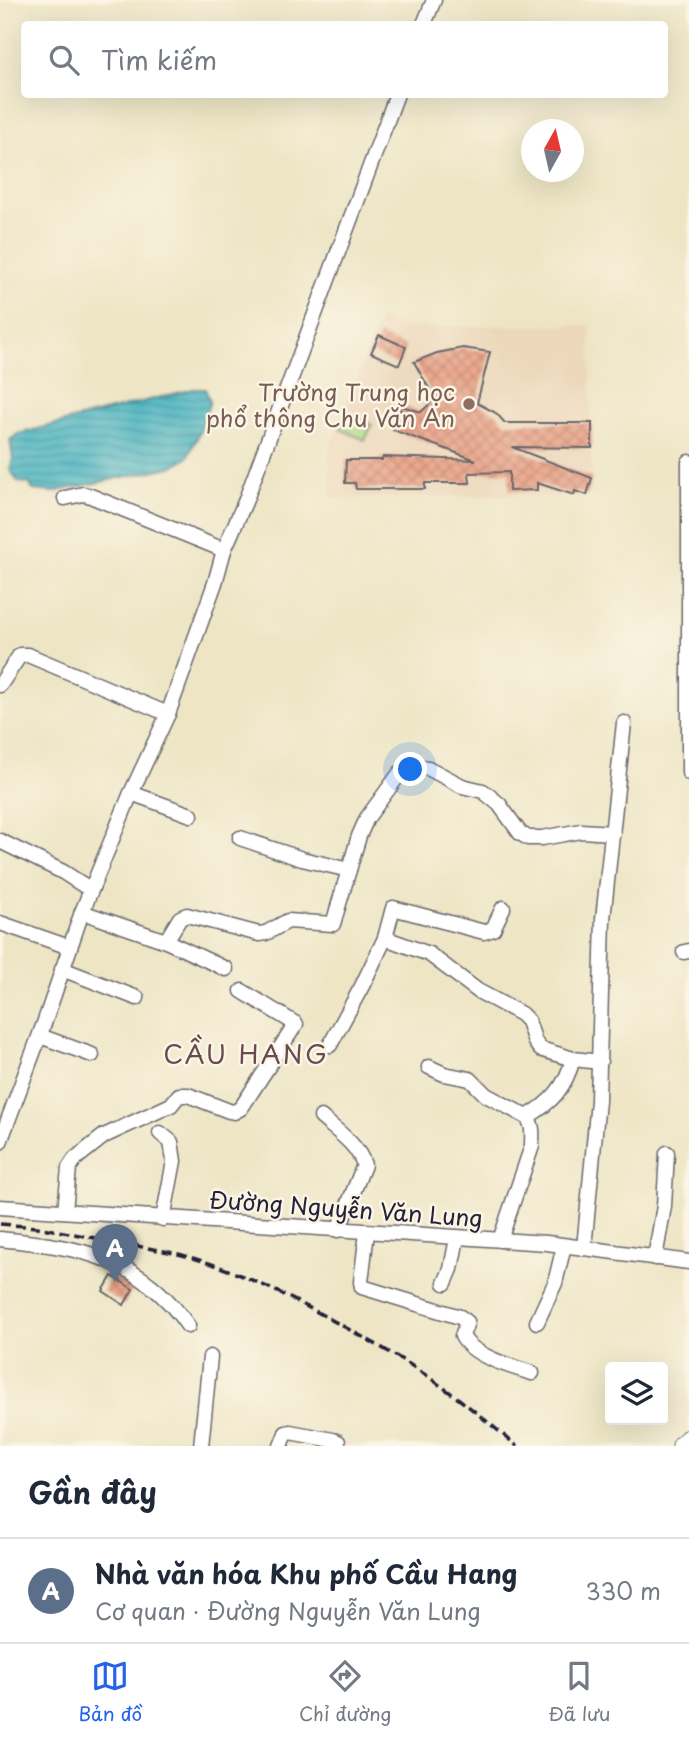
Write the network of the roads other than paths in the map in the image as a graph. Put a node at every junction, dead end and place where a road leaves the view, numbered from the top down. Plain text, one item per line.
1 (434, 0) edge
2 (425, 21) edge
3 (396, 98) edge
4 (689, 462) edge
5 (65, 498) dead end
6 (688, 526) edge
7 (224, 550) junction
8 (689, 674) edge
9 (0, 685) edge
10 (168, 714) junction
11 (624, 723) dead end
12 (689, 773) edge
13 (131, 793) junction
14 (191, 816) dead end
15 (613, 833) junction
16 (240, 838) dead end
17 (0, 841) edge
18 (349, 870) junction
19 (91, 890) junction
20 (503, 908) dead end
21 (82, 912) junction
22 (0, 923) edge
23 (385, 938) junction
24 (166, 941) junction
25 (69, 947) junction
26 (62, 969) junction
27 (226, 969) dead end
28 (242, 991) dead end
29 (137, 998) dead end
30 (40, 1036) junction
31 (330, 1045) dead end
32 (92, 1055) dead end
33 (573, 1059) junction
34 (600, 1062) junction
35 (429, 1067) dead end
36 (321, 1117) dead end
37 (527, 1117) junction
38 (160, 1133) dead end
39 (0, 1142) edge
40 (667, 1153) dead end
41 (0, 1207) edge
42 (65, 1212) junction
43 (163, 1219) junction
44 (338, 1230) junction
45 (368, 1232) junction
46 (457, 1238) junction
47 (0, 1239) edge
48 (500, 1240) junction
49 (564, 1245) junction
50 (584, 1248) junction
51 (655, 1258) junction
52 (689, 1262) edge
53 (445, 1283) dead end
54 (537, 1322) dead end
55 (188, 1326) dead end
56 (210, 1357) dead end
57 (532, 1373) dead end
58 (689, 1441) edge
59 (201, 1446) edge
60 (281, 1446) edge
61 (338, 1446) edge
62 (684, 1446) edge

1 - 2 street
3 - 7 street
4 - 6 street
5 - 7 street
6 - 8 street
7 - 10 street
8 - 12 street
9 - 10 street
10 - 13 street
11 - 15 street
13 - 14 street
13 - 19 street
15 - 18 street
15 - 34 street
16 - 18 street
17 - 19 street
18 - 24 street
19 - 21 street
20 - 23 street
21 - 24 street
21 - 25 street
22 - 25 street
23 - 31 street
23 - 33 street
24 - 27 street
25 - 26 street
26 - 29 street
26 - 30 street
28 - 42 street
30 - 32 street
30 - 39 street
33 - 34 street
33 - 37 street
34 - 50 street
35 - 37 street
36 - 44 street
37 - 48 street
38 - 43 street
40 - 51 street
41 - 42 street, Đường Nguyễn Văn Lung
42 - 43 street, Đường Nguyễn Văn Lung
43 - 44 street, Đường Nguyễn Văn Lung
44 - 45 street, Đường Nguyễn Văn Lung
45 - 46 street, Đường Nguyễn Văn Lung
45 - 57 street
46 - 48 street, Đường Nguyễn Văn Lung
46 - 53 street
47 - 55 street
48 - 49 street, Đường Nguyễn Văn Lung
49 - 50 street, Đường Nguyễn Văn Lung
49 - 54 street
50 - 51 street, Đường Nguyễn Văn Lung
51 - 52 street, Đường Nguyễn Văn Lung
56 - 59 street
58 - 62 main road
60 - 61 street

